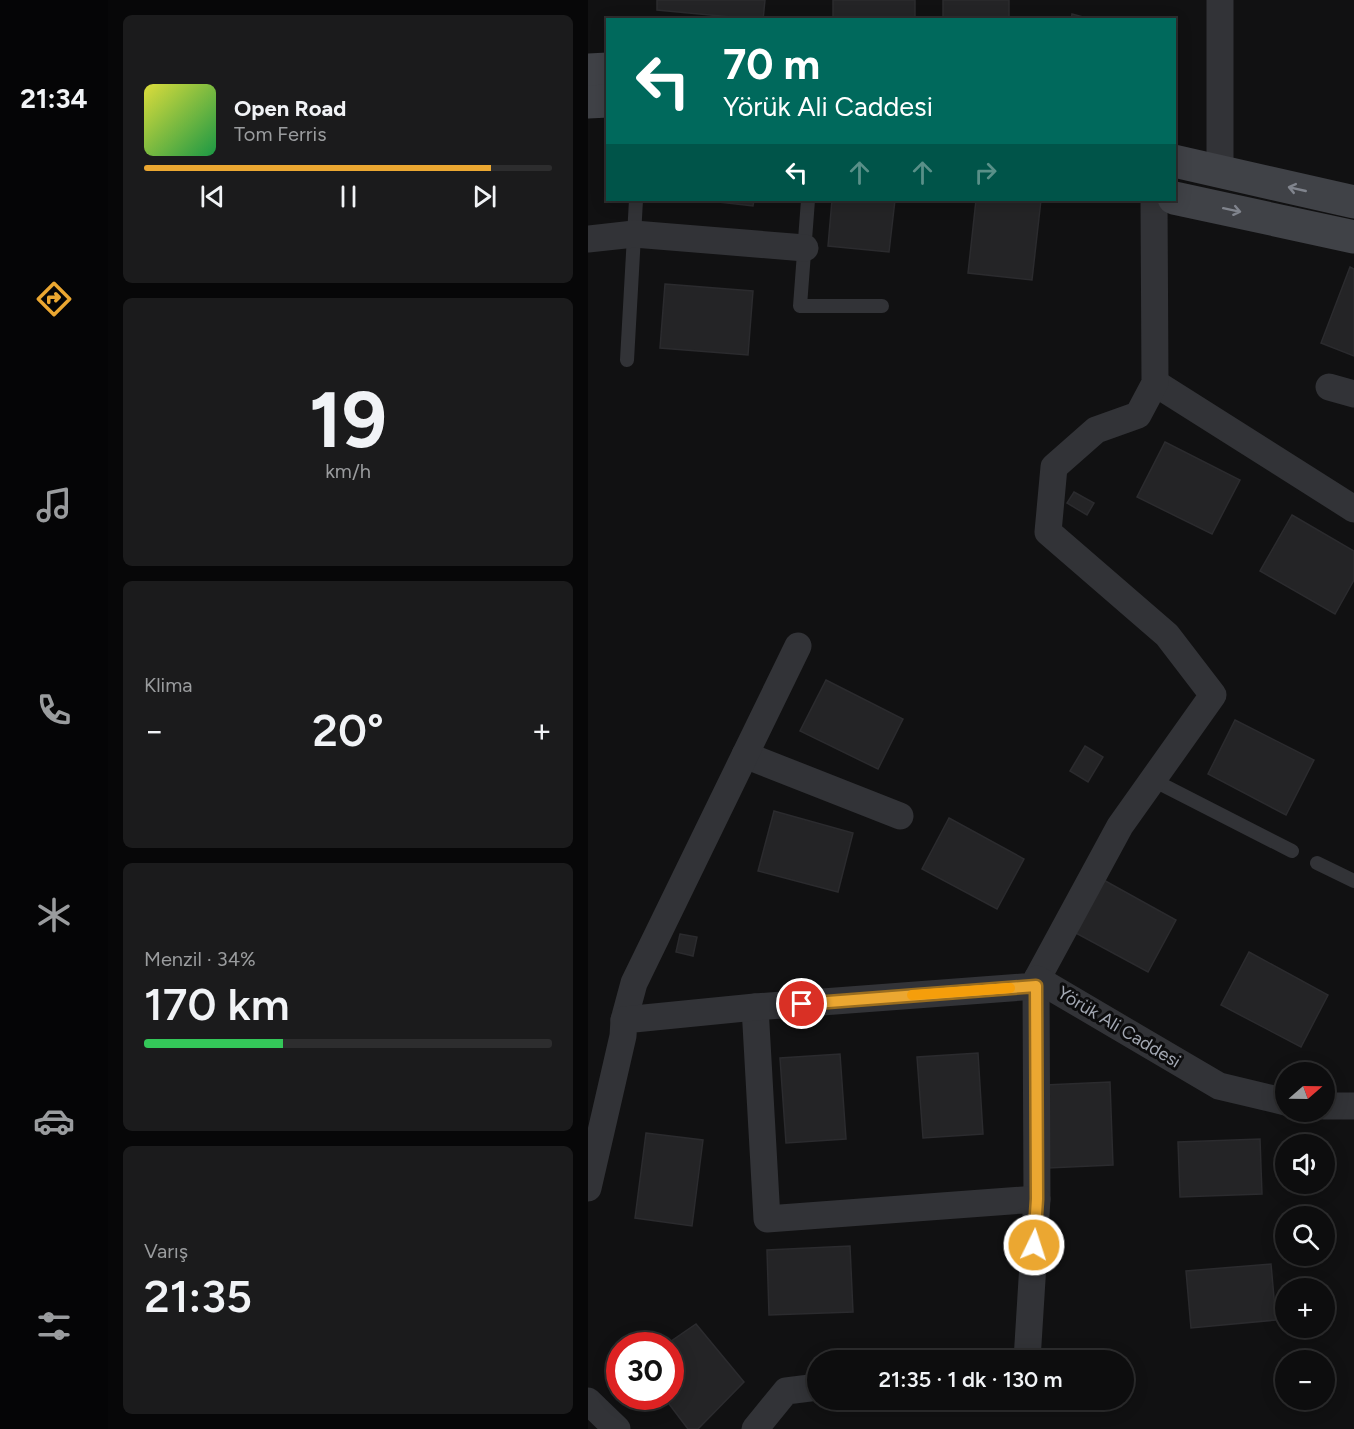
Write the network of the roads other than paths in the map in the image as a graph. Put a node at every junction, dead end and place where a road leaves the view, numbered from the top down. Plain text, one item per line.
1 (1220, 0) edge
2 (606, 69) edge
3 (588, 70) edge
4 (606, 101) edge
5 (588, 102) edge
6 (1176, 161) edge
7 (1220, 171) junction
8 (1176, 198) edge
9 (636, 201) edge
10 (808, 201) edge
11 (1154, 201) edge
12 (1354, 202) edge
13 (634, 234) junction
14 (1354, 237) edge
15 (588, 238) edge
16 (805, 249) junction
17 (882, 306) dead end
18 (627, 360) dead end
19 (1155, 383) junction
20 (1354, 509) edge
21 (798, 646) dead end
22 (745, 755) junction
23 (1153, 780) junction
24 (900, 816) dead end
25 (1292, 851) dead end
26 (1317, 863) dead end
27 (1354, 881) edge
28 (1037, 982) junction
29 (755, 1007) junction
30 (624, 1020) junction
31 (1275, 1099) edge
32 (1353, 1101) edge
33 (1335, 1104) edge
34 (588, 1188) edge
35 (1037, 1199) junction
36 (1028, 1350) edge
37 (807, 1388) edge
38 (588, 1401) edge
39 (617, 1429) edge
40 (755, 1429) edge

1 - 7 street
2 - 3 street
4 - 5 street
6 - 7 street
12 -> 7 street
8 -> 14 street
9 - 13 lane
10 - 16 lane
11 - 19 street
13 - 15 street
13 - 16 street
13 - 18 lane
16 - 17 lane
19 - 20 street
19 - 23 street
21 - 22 street
22 - 24 street
22 - 30 street
23 - 25 lane
23 - 28 street
26 - 27 lane
28 - 29 street, Yörük Ali Caddesi
28 - 31 street, Yörük Ali Caddesi
28 - 35 street
29 - 30 street, Yörük Ali Caddesi
29 - 35 street
30 - 34 street
32 - 33 street
35 - 36 street
37 - 40 street
38 - 39 street

